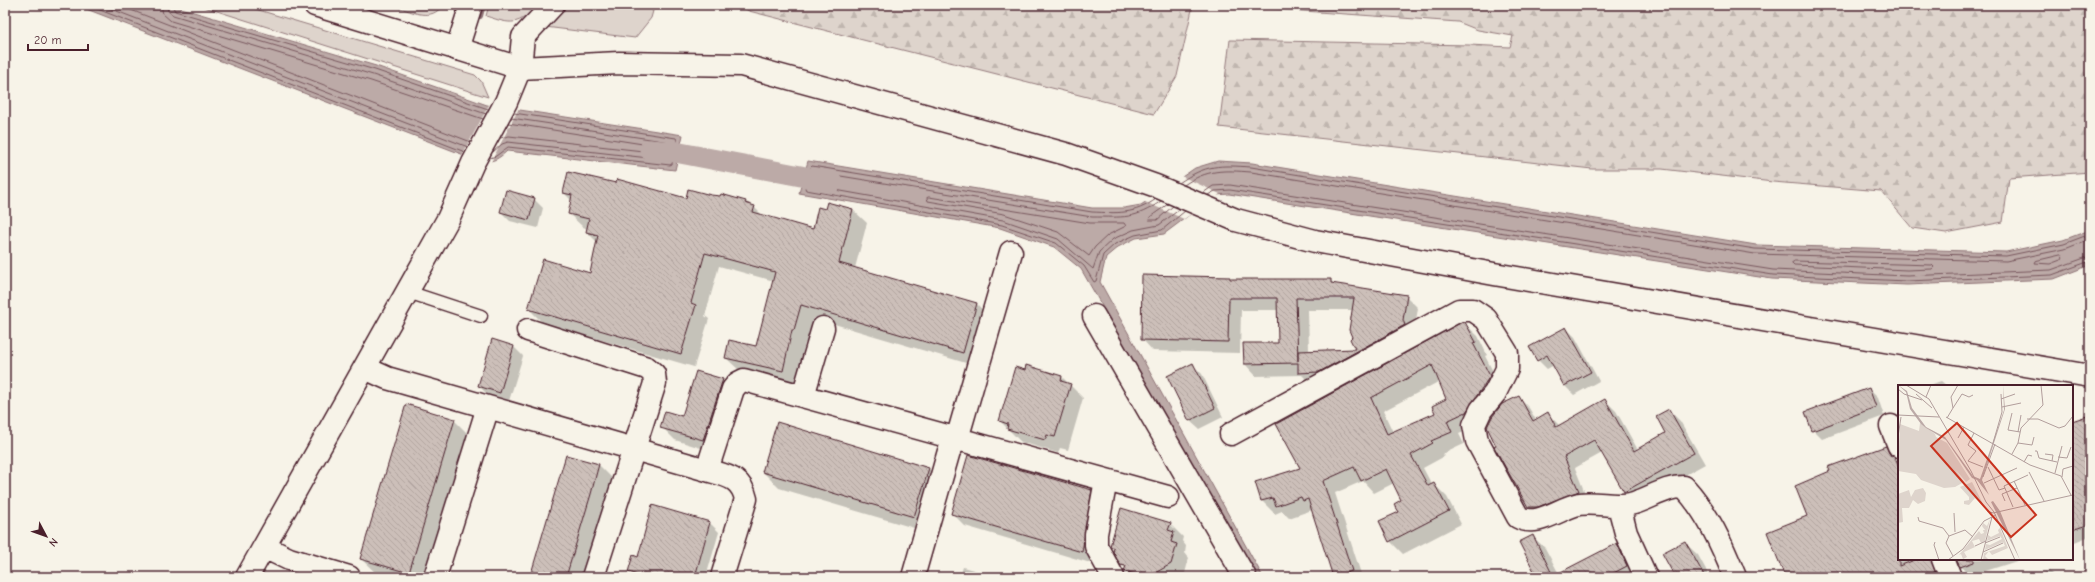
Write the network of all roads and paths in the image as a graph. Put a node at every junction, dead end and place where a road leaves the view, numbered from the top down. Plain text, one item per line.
1 (315, 5) edge
2 (471, 5) edge
3 (553, 5) edge
4 (457, 48) junction
5 (520, 68) junction
6 (1011, 252) dead end
7 (408, 292) junction
8 (481, 316) dead end
9 (1094, 316) dead end
10 (823, 328) dead end
11 (528, 330) dead end
12 (365, 368) junction
13 (2090, 376) edge
14 (803, 396) junction
15 (488, 407) junction
16 (1891, 426) dead end
17 (1231, 434) dead end
18 (957, 439) junction
19 (1898, 444) edge
20 (633, 449) junction
21 (707, 470) junction
22 (1106, 480) junction
23 (1168, 498) dead end
24 (1619, 506) junction
25 (264, 547) junction
26 (1943, 560) edge
27 (247, 577) edge
28 (349, 577) edge
29 (434, 577) edge
30 (593, 577) edge
31 (722, 577) edge
32 (913, 577) edge
33 (1113, 577) edge
34 (1245, 577) edge
35 (1646, 577) edge
36 (1735, 577) edge
37 (1950, 577) edge

1 - 4 street
2 - 4 street
3 - 5 street
4 - 5 street
5 - 7 street
5 - 13 street
6 - 18 street
7 - 8 lane
7 - 12 street
9 - 34 street
10 - 14 street
11 - 20 street
12 - 15 street
12 - 25 street
14 - 18 street
14 - 21 street
15 - 20 street
15 - 29 street
16 - 19 street
17 - 24 street
18 - 22 street
18 - 32 street
20 - 21 street
20 - 30 street
21 - 31 street
22 - 23 street
22 - 33 street
24 - 35 street
24 - 36 street
25 - 27 street
25 - 28 street
26 - 37 street

